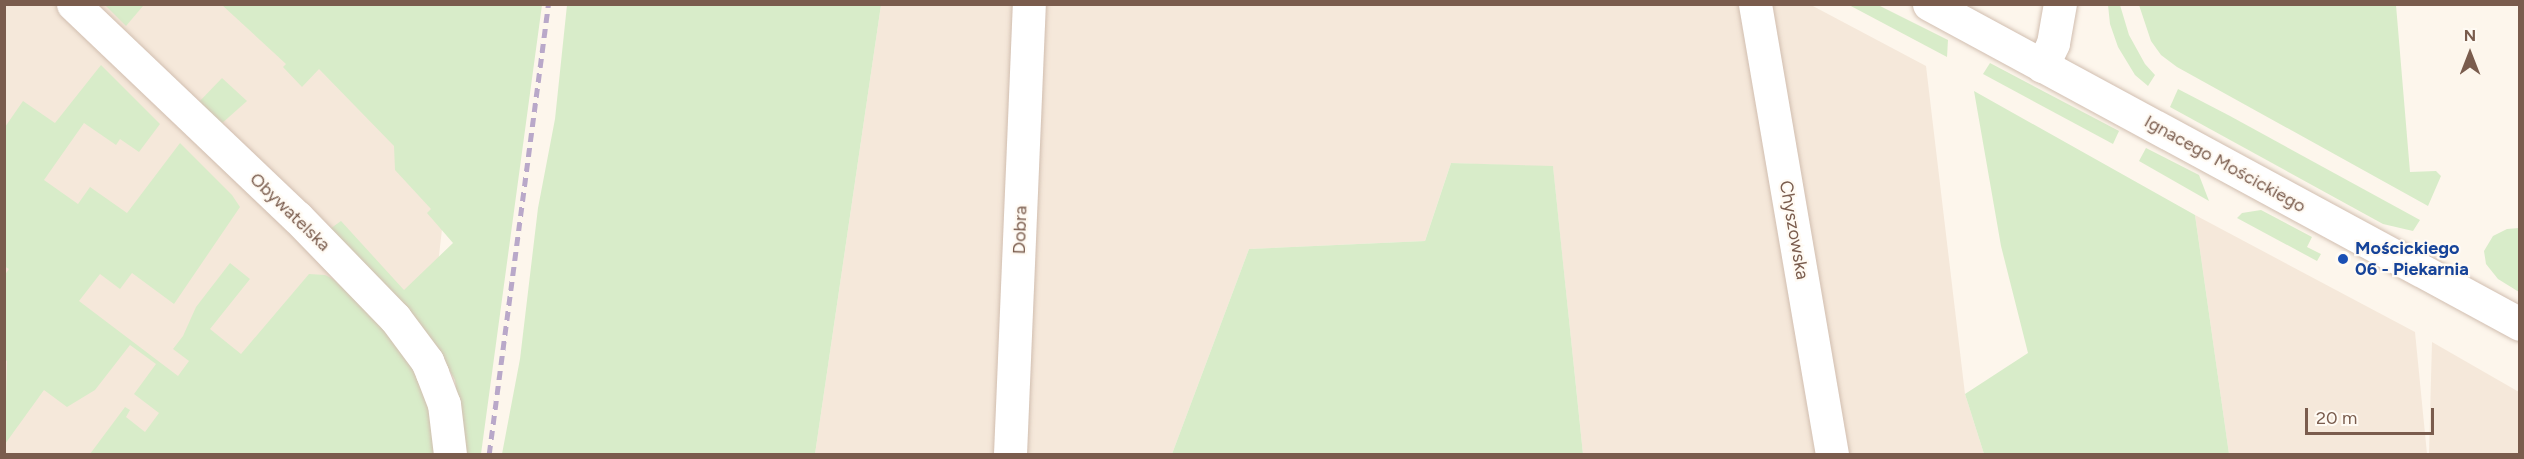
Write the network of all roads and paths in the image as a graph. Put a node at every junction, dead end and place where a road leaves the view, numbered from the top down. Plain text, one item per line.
1 (73, 4) edge
2 (1029, 4) edge
3 (1755, 4) edge
4 (1929, 4) edge
5 (2060, 4) edge
6 (2042, 66) junction
7 (2520, 324) edge
8 (450, 454) edge
9 (1010, 454) edge
10 (1832, 454) edge

1 - 8 street, Obywatelska
2 - 9 street, Dobra
3 - 10 street, Chyszowska
4 - 6 street, Ignacego Mościckiego
5 - 6 street
6 - 7 street, Ignacego Mościckiego

